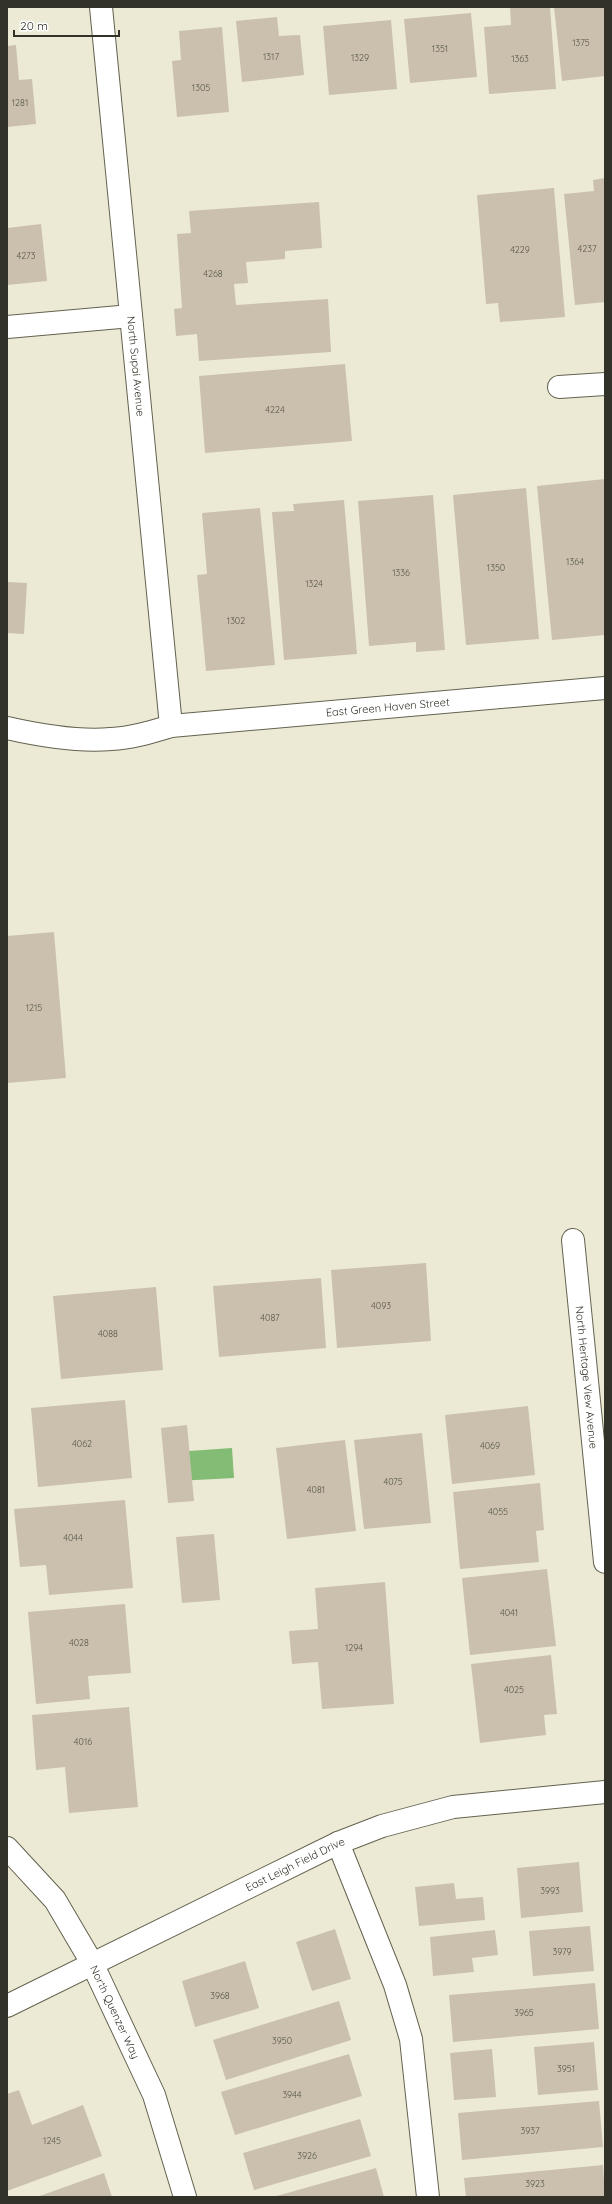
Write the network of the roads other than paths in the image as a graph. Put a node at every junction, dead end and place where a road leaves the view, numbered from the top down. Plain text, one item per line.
1 (101, 7) edge
2 (131, 316) junction
3 (7, 327) edge
4 (605, 384) edge
5 (559, 387) dead end
6 (605, 688) edge
7 (171, 726) junction
8 (7, 728) edge
9 (573, 1240) dead end
10 (605, 1562) edge
11 (605, 1792) edge
12 (338, 1843) junction
13 (7, 1848) edge
14 (92, 1963) junction
15 (7, 2006) edge
16 (185, 2197) edge
17 (428, 2197) edge

1 - 2 street, North Supai Avenue
2 - 3 street
2 - 7 street, North Supai Avenue
4 - 5 street
6 - 7 street, East Green Haven Street
7 - 8 street, East Green Haven Street
9 - 10 street, North Heritage View Avenue
11 - 12 street, East Leigh Field Drive
12 - 14 street, East Leigh Field Drive
12 - 17 street
13 - 14 street, North Quenzer Way
14 - 15 street, East Leigh Field Drive
14 - 16 street, North Quenzer Way

